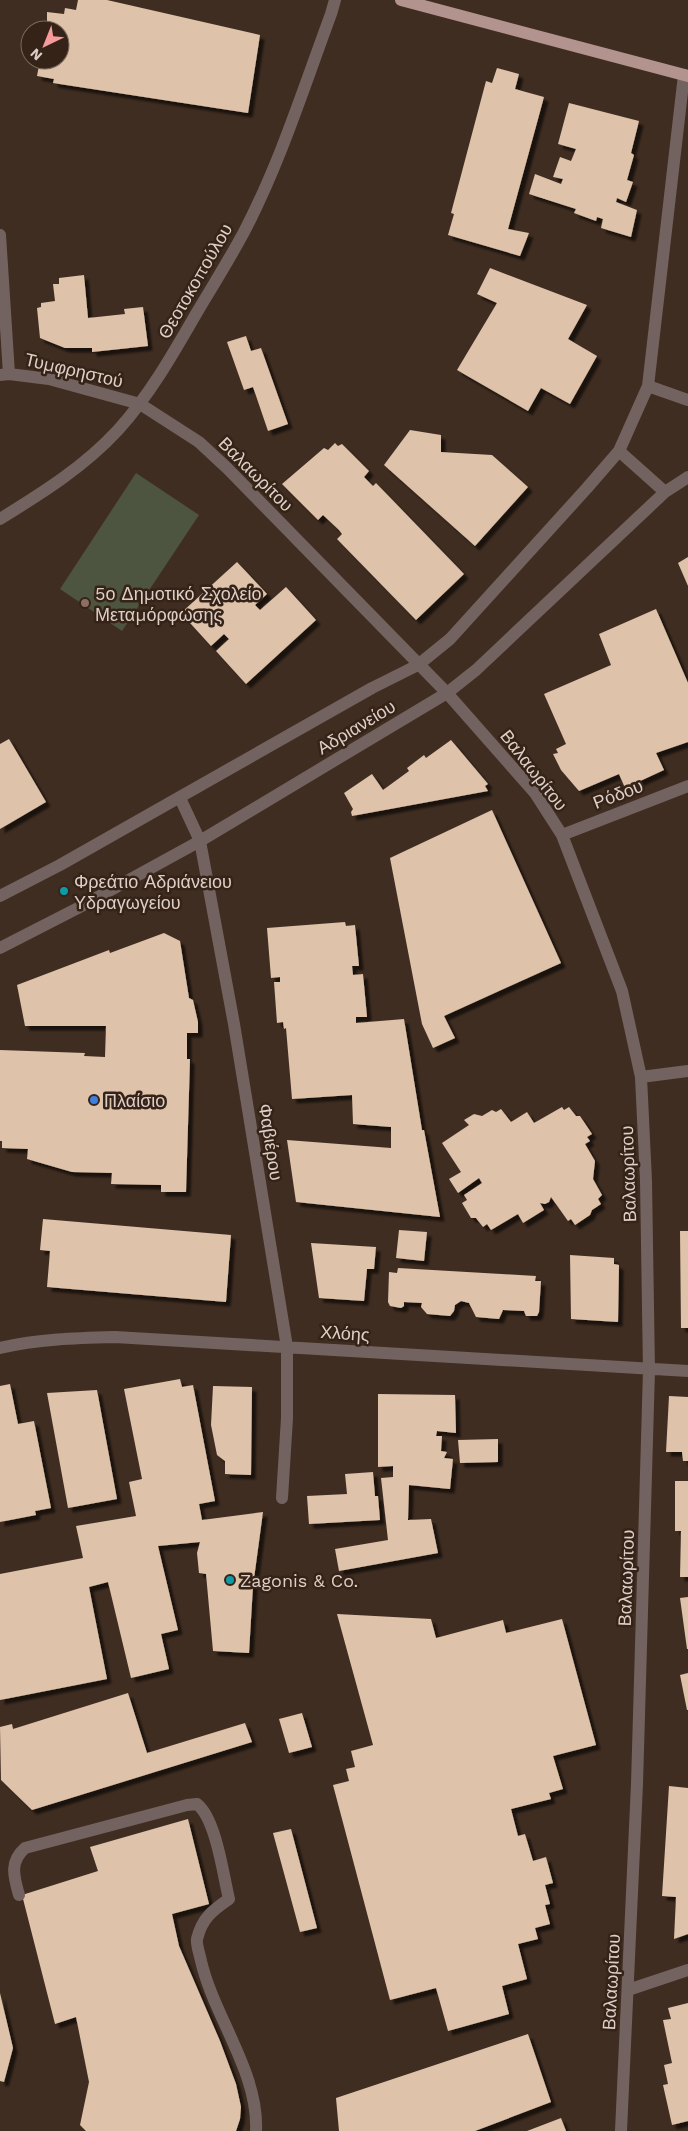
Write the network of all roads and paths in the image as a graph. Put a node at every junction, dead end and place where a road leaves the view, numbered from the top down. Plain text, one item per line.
1 (335, 0) edge
2 (402, 0) edge
3 (686, 76) edge
4 (0, 235) edge
5 (5, 374) edge
6 (648, 386) junction
7 (688, 400) edge
8 (140, 404) junction
9 (619, 450) junction
10 (688, 477) edge
11 (665, 492) junction
12 (0, 519) edge
13 (418, 665) junction
14 (447, 693) junction
15 (688, 786) edge
16 (180, 798) junction
17 (562, 835) junction
18 (200, 841) junction
19 (0, 896) edge
20 (0, 948) edge
21 (688, 1071) edge
22 (641, 1078) junction
23 (287, 1347) junction
24 (0, 1348) edge
25 (650, 1370) junction
26 (688, 1371) edge
27 (282, 1498) dead end
28 (19, 1895) dead end
29 (688, 1970) edge
30 (628, 1990) junction
31 (256, 2131) edge
32 (622, 2131) edge

1 - 8 street, Θεοτοκοπούλου
2 - 3 main road
3 - 6 street, Αδριανείου
4 - 5 street
5 - 8 street, Τυμφρηστού
6 - 7 street
6 - 9 street, Αδριανείου
8 - 12 street, Θεοτοκοπούλου
8 - 13 street, Βαλαωρίτου
9 - 11 street
9 - 13 street, Αδριανείου
10 - 11 street, Αδριανείου
11 - 14 street, Αδριανείου
13 - 14 street, Βαλαωρίτου
13 - 16 street, Αδριανείου
14 - 17 street, Βαλαωρίτου
14 - 18 street, Αδριανείου
15 - 17 street, Ρόδου
16 - 18 street, Φαβιέρου
16 - 19 street, Αδριανείου
17 - 22 street, Βαλαωρίτου
18 - 20 street, Αδριανείου
18 - 23 street, Φαβιέρου
21 - 22 street
22 - 25 street, Βαλαωρίτου
23 - 24 street, Χλόης
23 - 25 street, Χλόης
23 - 27 street, Φαβιέρου
25 - 26 street, Χλόης
25 - 30 street, Βαλαωρίτου
28 - 31 street
29 - 30 street
30 - 32 street, Βαλαωρίτου

